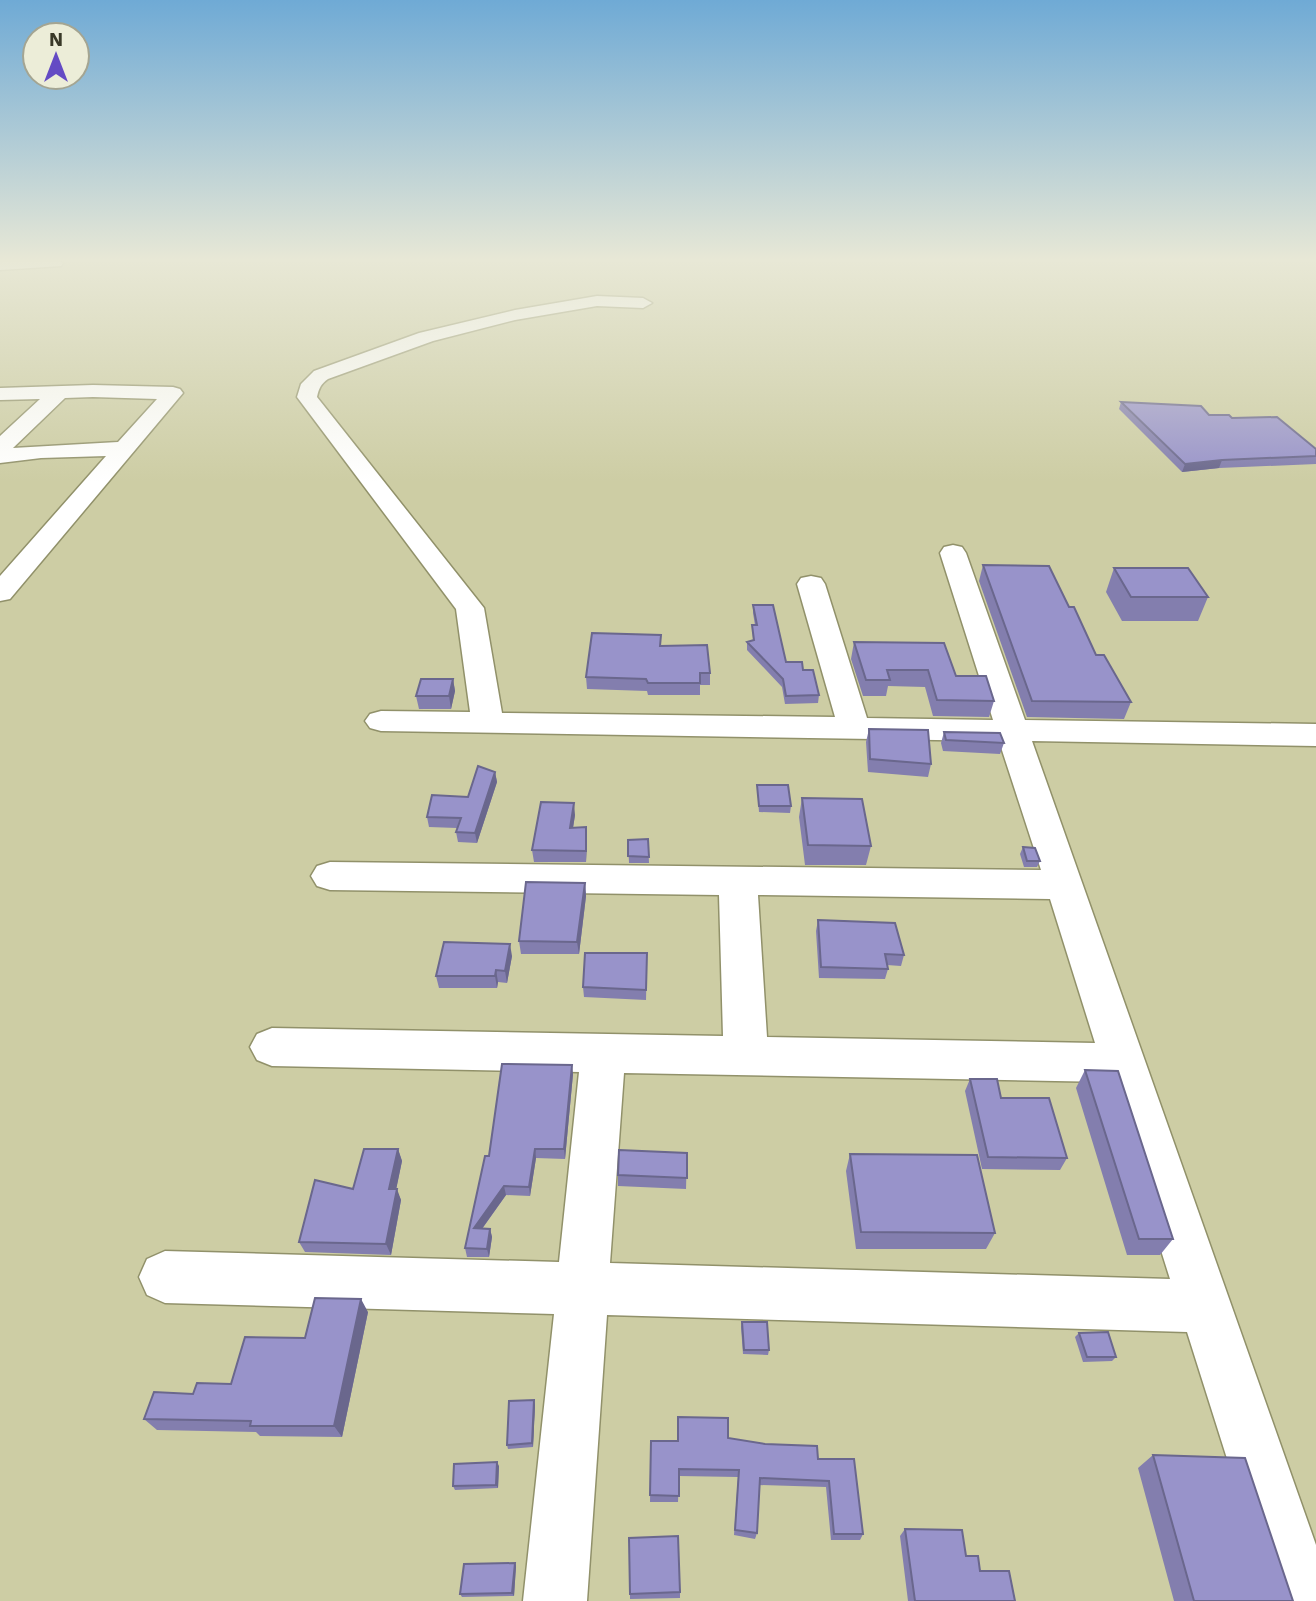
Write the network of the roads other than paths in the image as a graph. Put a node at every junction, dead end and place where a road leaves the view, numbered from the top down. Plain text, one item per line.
1 (442, 333) edge
2 (58, 393) junction
3 (0, 394) edge
4 (0, 448) edge
5 (124, 449) junction
6 (0, 456) edge
7 (953, 554) dead end
8 (5, 581) edge
9 (811, 584) dead end
10 (381, 721) dead end
11 (488, 722) junction
12 (853, 728) junction
13 (1012, 730) junction
14 (1316, 734) edge
15 (330, 876) dead end
16 (738, 881) junction
17 (1064, 885) junction
18 (272, 1047) dead end
19 (603, 1053) junction
20 (746, 1056) junction
21 (1124, 1063) junction
22 (165, 1277) dead end
23 (583, 1289) junction
24 (1205, 1306) junction
25 (555, 1601) edge
26 (1304, 1601) edge

1 - 11 street
2 - 3 street
2 - 4 street
2 - 5 street
5 - 6 street
5 - 8 street
7 - 13 street
9 - 12 street
10 - 11 street
11 - 12 street
12 - 13 street
13 - 14 street
13 - 17 street
15 - 16 street
16 - 17 street
16 - 20 street
17 - 21 street
18 - 19 street
19 - 20 street
19 - 23 street
20 - 21 street
21 - 24 street
22 - 23 street
23 - 24 street
23 - 25 street
24 - 26 street

